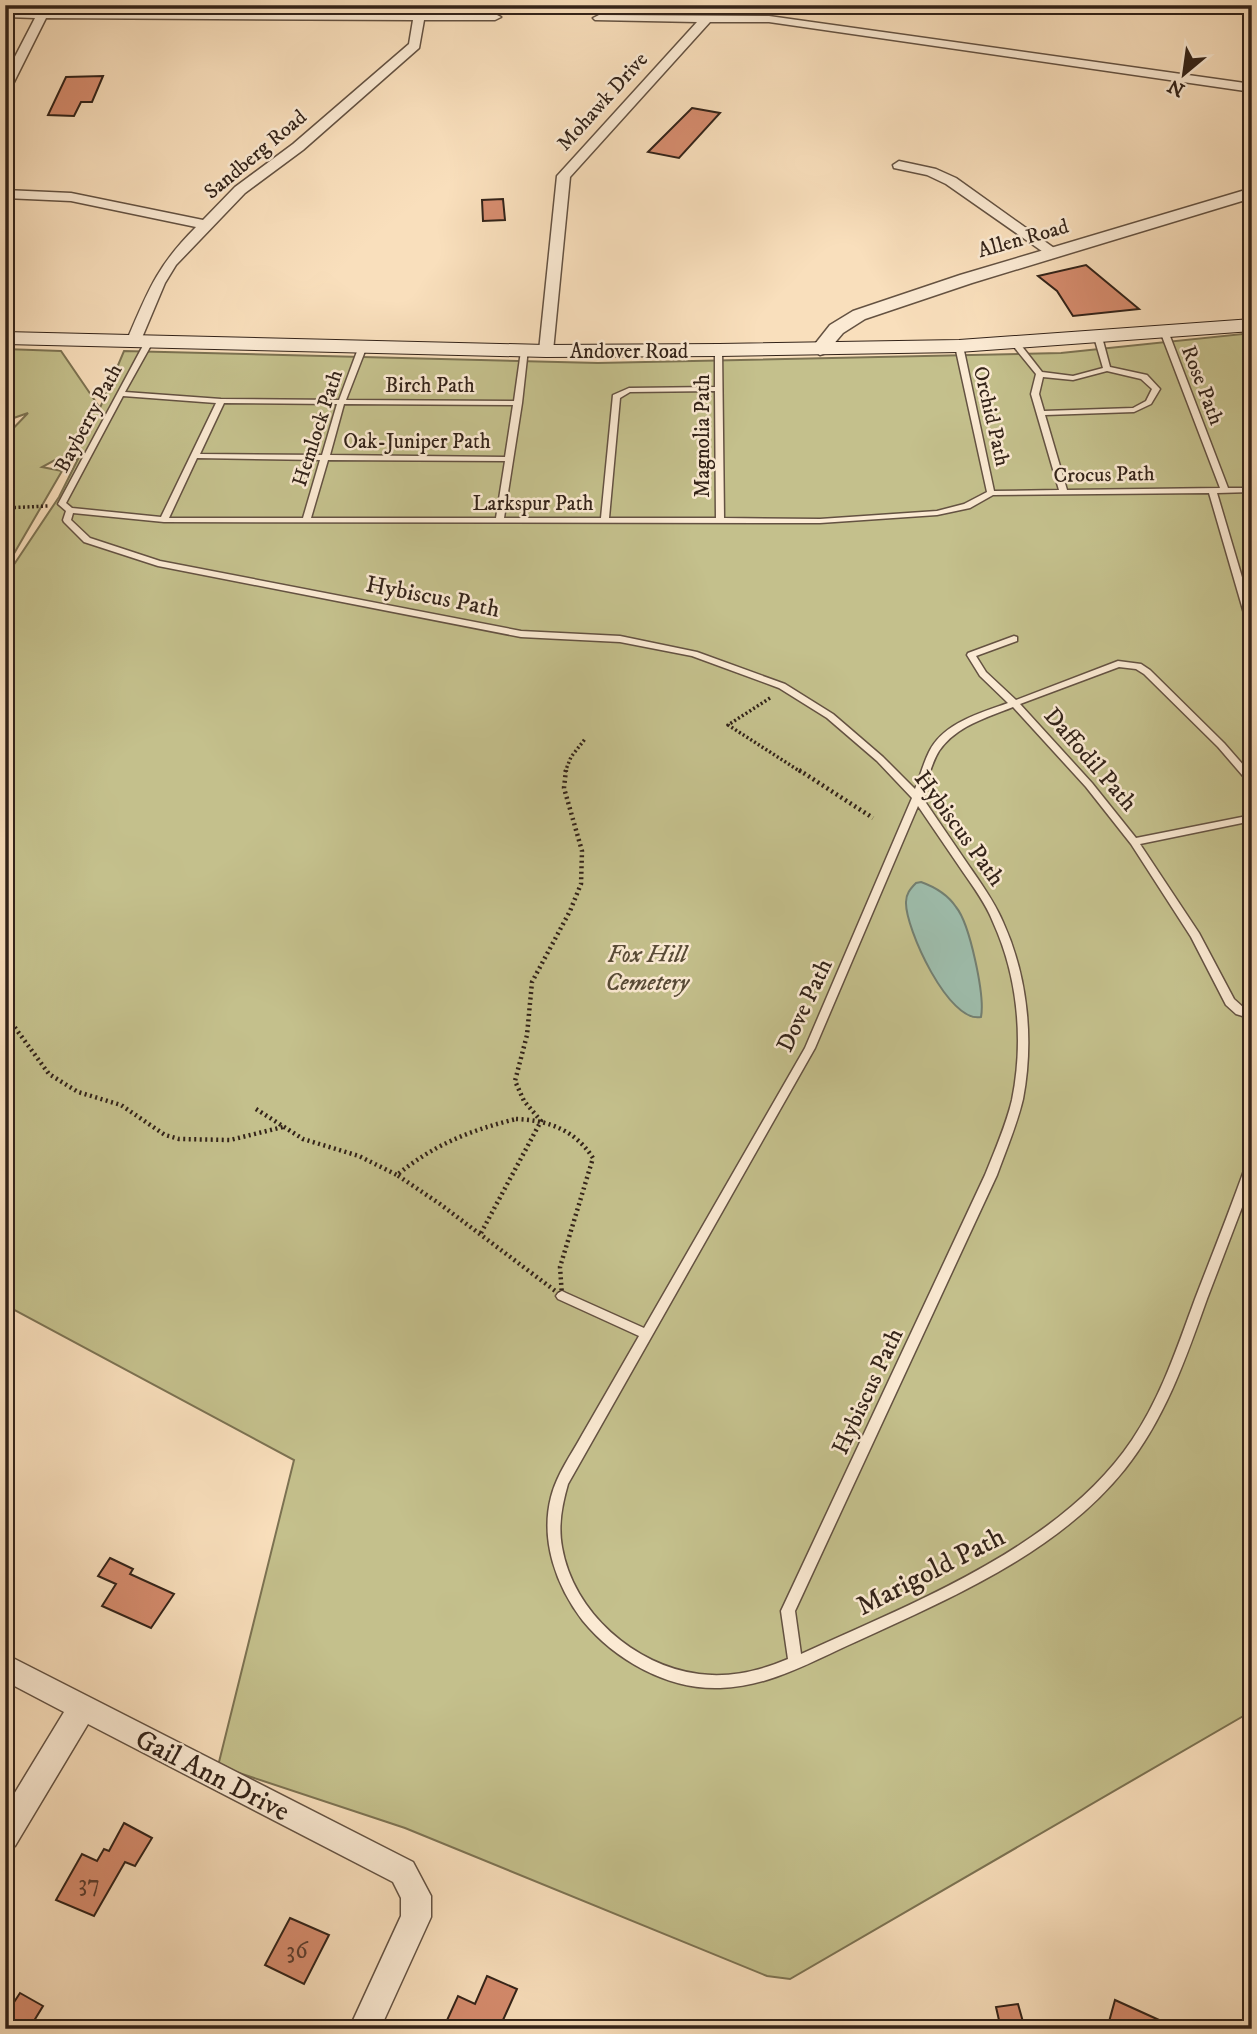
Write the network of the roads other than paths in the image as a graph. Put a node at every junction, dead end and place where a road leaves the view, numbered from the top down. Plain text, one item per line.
1 (5, 15) edge
2 (42, 15) junction
3 (419, 17) junction
4 (495, 17) dead end
5 (599, 18) dead end
6 (707, 18) junction
7 (5, 88) edge
8 (1252, 88) edge
9 (899, 165) dead end
10 (1252, 193) edge
11 (5, 194) edge
12 (205, 225) junction
13 (1054, 253) junction
14 (1252, 324) edge
15 (1164, 331) junction
16 (1098, 337) junction
17 (5, 338) edge
18 (142, 340) junction
19 (1014, 342) junction
20 (363, 346) junction
21 (958, 346) junction
22 (820, 349) junction
23 (719, 350) junction
24 (535, 351) junction
25 (1107, 369) junction
26 (1040, 374) junction
27 (718, 389) junction
28 (120, 394) junction
29 (221, 401) junction
30 (341, 403) junction
31 (518, 403) junction
32 (1043, 413) junction
33 (194, 456) junction
34 (324, 458) junction
35 (510, 459) junction
36 (1218, 490) junction
37 (1252, 490) edge
38 (1064, 492) junction
39 (991, 493) junction
40 (66, 507) junction
41 (164, 520) junction
42 (500, 520) junction
43 (306, 521) junction
44 (605, 521) junction
45 (720, 522) junction
46 (1252, 627) edge
47 (1014, 639) dead end
48 (1014, 704) junction
49 (1252, 781) edge
50 (917, 797) junction
51 (1252, 818) edge
52 (1134, 842) junction
53 (1252, 1015) edge
54 (1252, 1165) edge
55 (562, 1296) road end
56 (646, 1334) junction
57 (568, 1470) joint
58 (795, 1662) junction
59 (5, 1667) edge
60 (83, 1707) junction
61 (5, 1836) edge
62 (364, 2029) edge

1 - 2 street
2 - 3 street
2 - 7 street
3 - 4 street
3 - 12 street, Sandberg Road
5 - 6 street
6 - 8 street
6 - 24 street, Mohawk Drive
9 - 13 street
10 - 13 street, Allen Road
11 - 12 street
12 - 18 street, Sandberg Road
13 - 22 street, Allen Road
14 - 15 main road, Andover Road
15 - 16 main road, Andover Road
15 - 36 lane, Rose Path
16 - 19 main road, Andover Road
16 - 25 lane
17 - 18 main road, Andover Road
18 - 20 main road, Andover Road
18 - 28 lane, Bayberry Path
19 - 21 main road, Andover Road
19 - 26 lane
20 - 24 main road, Andover Road
20 - 30 lane, Hemlock Path
21 - 22 main road, Andover Road
21 - 39 lane, Orchid Path
22 - 23 main road, Andover Road
23 - 24 main road, Andover Road
23 - 27 lane, Magnolia Path
24 - 31 lane
25 - 26 lane
25 - 32 lane
26 - 32 lane
27 - 44 lane
27 - 45 lane, Magnolia Path
28 - 29 lane, Birch Path
28 - 40 lane, Bayberry Path
29 - 30 lane, Birch Path
29 - 33 lane
30 - 31 lane, Birch Path
30 - 34 lane, Hemlock Path
31 - 35 lane
32 - 38 lane
33 - 34 lane, Oak-Juniper Path
33 - 41 lane
34 - 35 lane, Oak-Juniper Path
34 - 43 lane, Hemlock Path
35 - 42 lane
36 - 37 lane, Crocus Path
36 - 38 lane, Crocus Path
36 - 46 lane, Rose Path
38 - 39 lane, Crocus Path
39 - 45 lane, Larkspur Path
40 - 41 lane, Larkspur Path
40 - 50 lane, Hybiscus Path
41 - 43 lane, Larkspur Path
42 - 43 lane, Larkspur Path
42 - 44 lane, Larkspur Path
44 - 45 lane, Larkspur Path
47 - 48 lane, Daffodil Path
48 - 49 lane, Dove Path
48 - 50 lane, Dove Path
48 - 52 lane, Daffodil Path
50 - 56 lane, Dove Path
50 - 58 lane, Hybiscus Path
51 - 52 lane
52 - 53 lane, Daffodil Path
54 - 58 lane, Marigold Path
55 - 56 lane
56 - 57 lane, Dove Path
57 - 58 lane, Marigold Path
59 - 60 street, Gail Ann Drive
60 - 61 street
60 - 62 street, Gail Ann Drive

